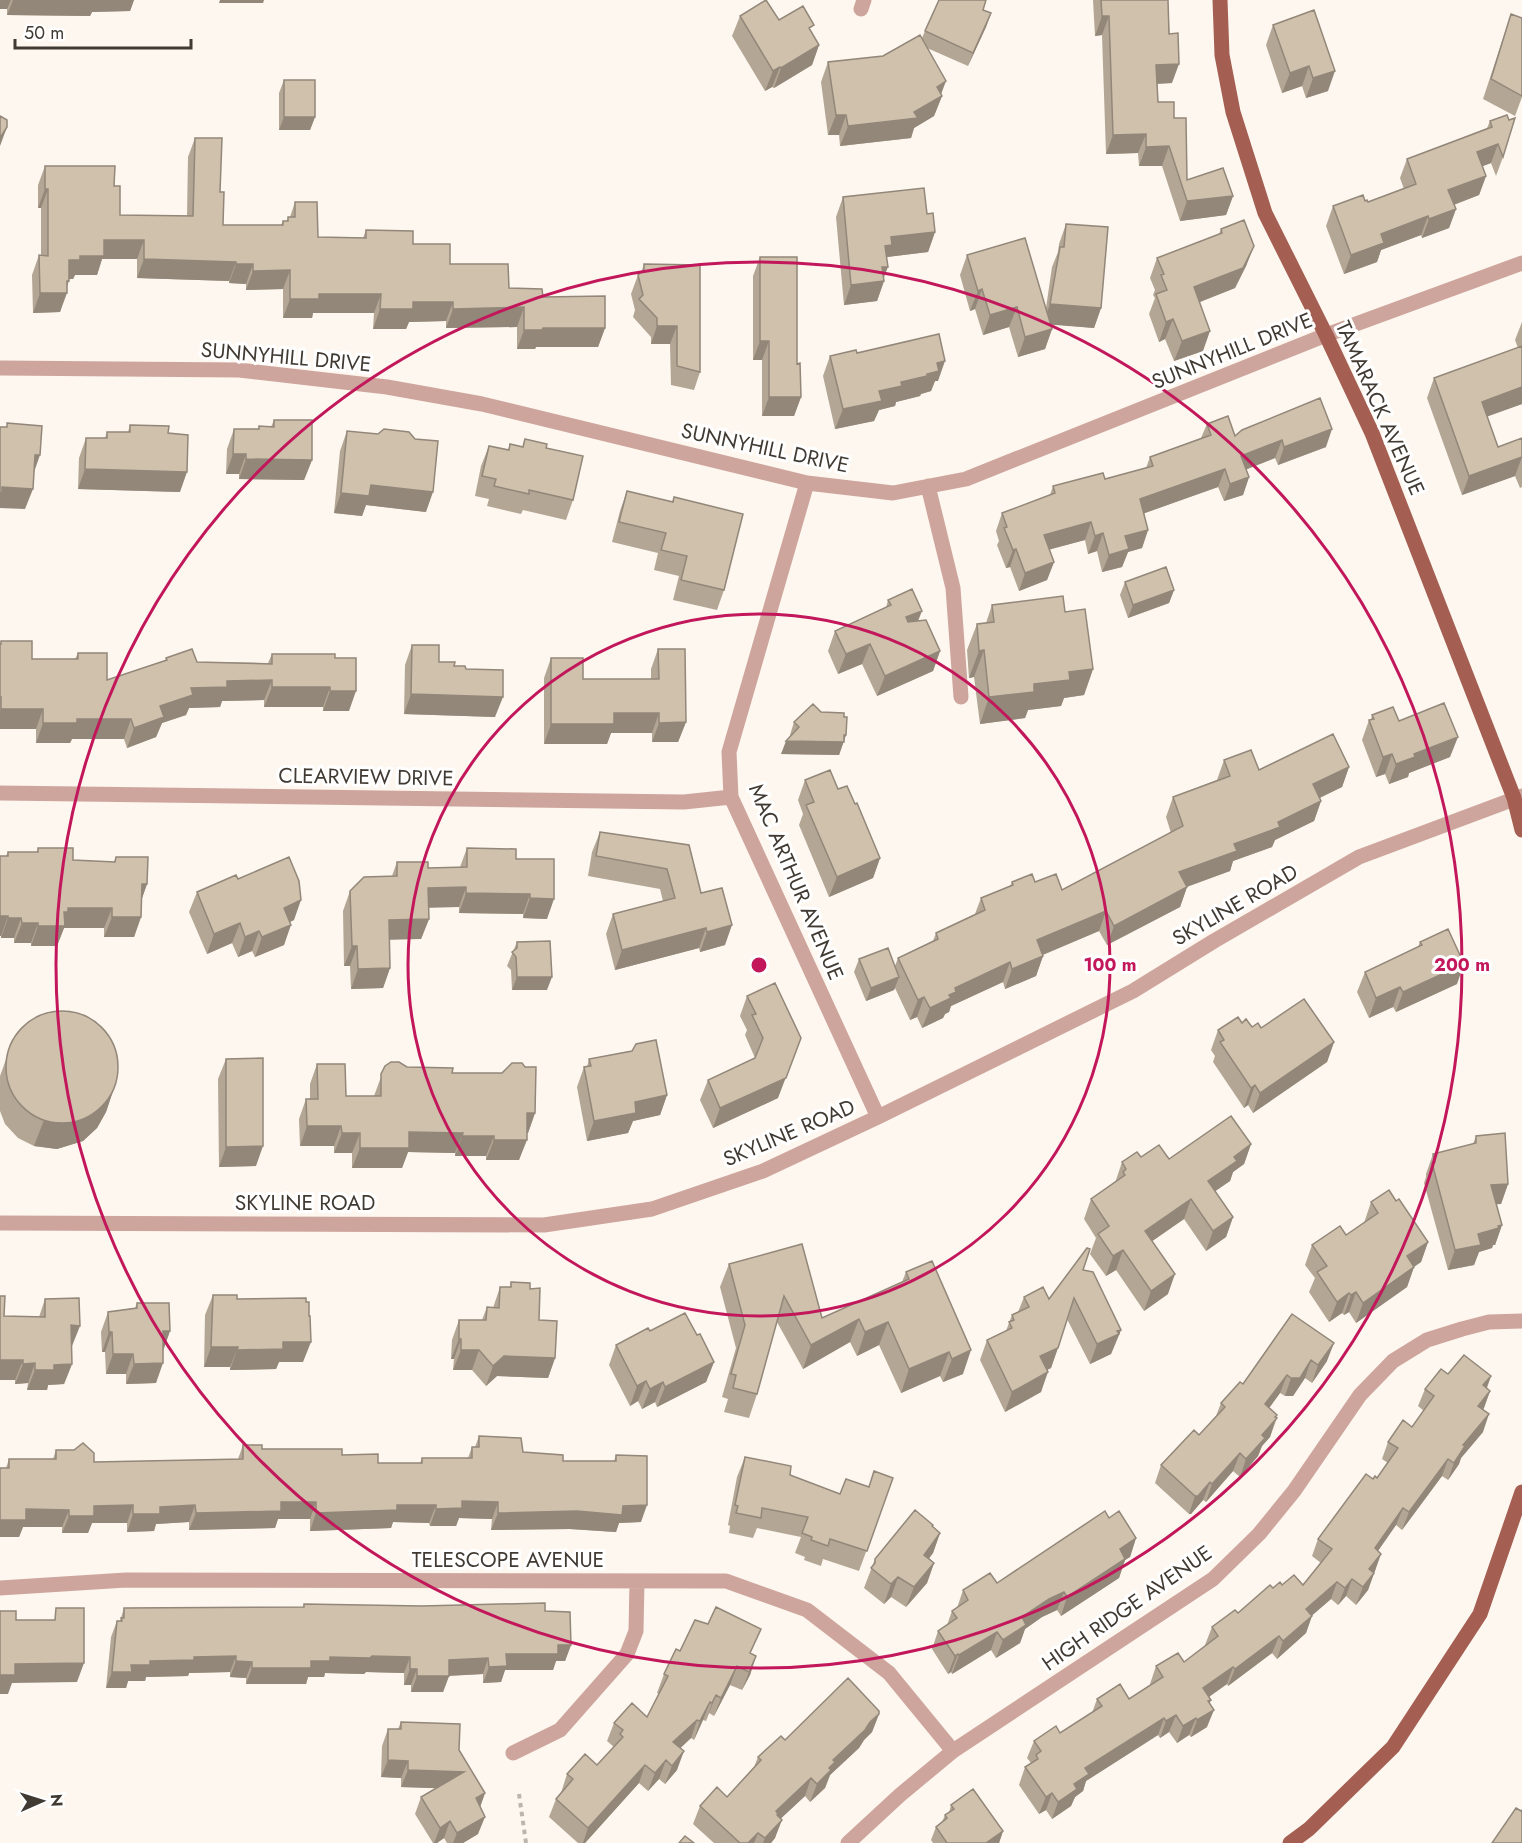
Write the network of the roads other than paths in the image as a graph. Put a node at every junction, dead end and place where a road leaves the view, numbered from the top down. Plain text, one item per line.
1 (1220, 0) edge
2 (1522, 263) edge
3 (1326, 335) junction
4 (0, 368) edge
5 (807, 483) junction
6 (928, 486) junction
7 (961, 697) dead end
8 (0, 793) edge
9 (731, 797) junction
10 (1518, 797) edge
11 (1522, 830) edge
12 (878, 1117) junction
13 (0, 1223) edge
14 (1522, 1321) edge
15 (1522, 1492) edge
16 (637, 1581) junction
17 (0, 1588) edge
18 (952, 1751) junction
19 (513, 1753) dead end
20 (848, 1843) edge
21 (1290, 1843) edge

1 - 3 main road, TAMARACK AVENUE
2 - 3 street, SUNNYHILL DRIVE
3 - 6 street, SUNNYHILL DRIVE
3 - 10 main road, TAMARACK AVENUE
4 - 5 street, SUNNYHILL DRIVE
5 - 6 street, SUNNYHILL DRIVE
5 - 9 street, MAC ARTHUR AVENUE
6 - 7 street
8 - 9 street, CLEARVIEW DRIVE
9 - 12 street, MAC ARTHUR AVENUE
10 - 11 main road, TAMARACK AVENUE
10 - 12 street, SKYLINE ROAD
12 - 13 street, SKYLINE ROAD
14 - 18 street, HIGH RIDGE AVENUE
15 - 21 main road
16 - 17 street, TELESCOPE AVENUE
16 - 18 street, TELESCOPE AVENUE
16 - 19 street
18 - 20 street, HIGH RIDGE AVENUE

